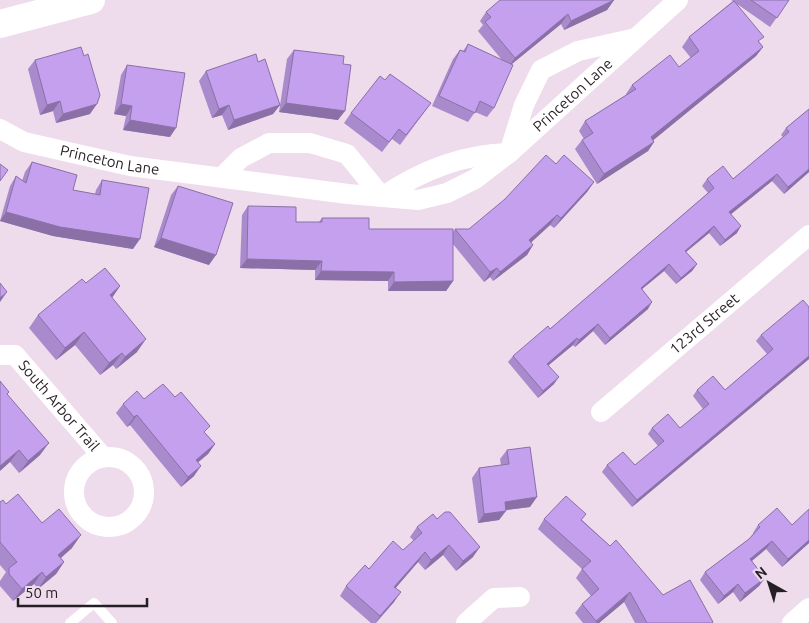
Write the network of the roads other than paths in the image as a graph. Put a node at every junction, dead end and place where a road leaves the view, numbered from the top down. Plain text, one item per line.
1 (91, 0) edge
2 (678, 0) edge
3 (0, 24) edge
4 (636, 38) junction
5 (1, 127) edge
6 (509, 153) junction
7 (222, 176) junction
8 (382, 197) junction
9 (809, 235) edge
10 (8, 355) edge
11 (602, 412) dead end
12 (103, 457) dead end
13 (520, 597) dead end
14 (809, 608) edge
15 (70, 623) edge
16 (112, 623) edge
17 (466, 623) edge
18 (792, 623) edge

1 - 3 main road
2 - 4 street, Princeton Lane
4 - 6 street, Princeton Lane
4 - 6 street, Princeton Lane
5 - 7 street, Princeton Lane
6 - 8 street
6 - 8 street, Princeton Lane
7 - 8 street, Princeton Lane
7 - 8 street
9 - 11 street, 123rd Street
10 - 12 street, South Arbor Trail
13 - 17 street
14 - 18 street
15 - 16 lane

